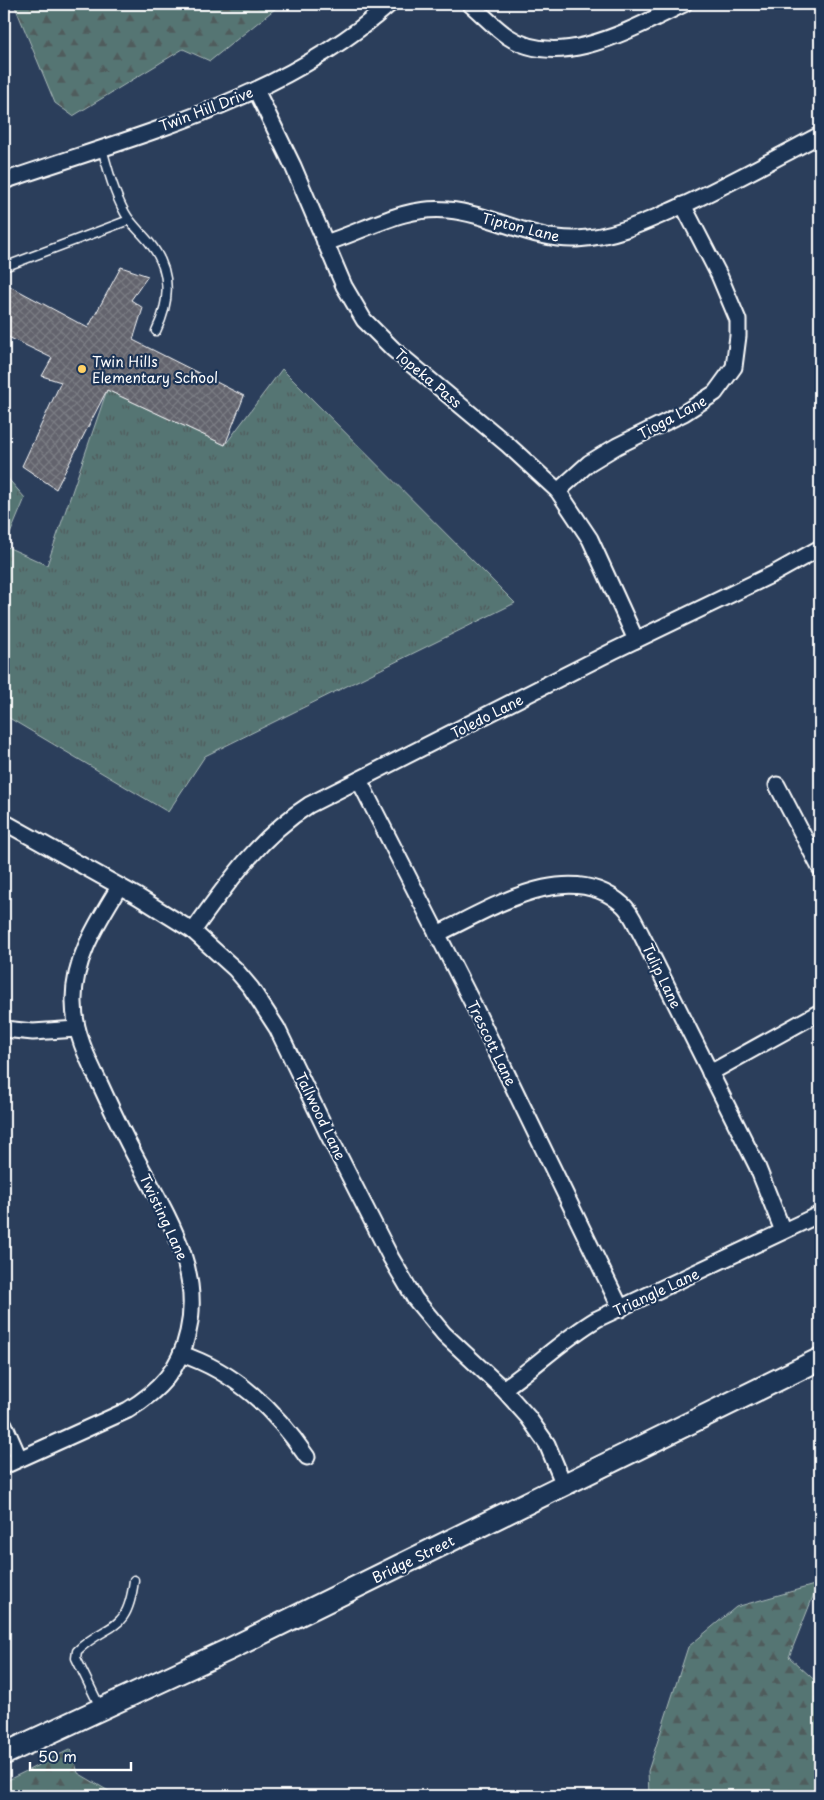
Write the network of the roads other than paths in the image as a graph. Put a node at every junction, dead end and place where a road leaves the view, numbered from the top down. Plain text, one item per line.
1 (390, 4) edge
2 (470, 4) edge
3 (684, 4) edge
4 (256, 90) junction
5 (820, 135) edge
6 (101, 147) junction
7 (4, 181) edge
8 (683, 205) junction
9 (129, 220) junction
10 (324, 242) junction
11 (4, 267) edge
12 (156, 331) dead end
13 (558, 490) junction
14 (820, 548) edge
15 (636, 640) junction
16 (359, 780) junction
17 (777, 785) dead end
18 (4, 822) edge
19 (820, 868) edge
20 (119, 887) junction
21 (193, 932) junction
22 (437, 934) junction
23 (820, 1012) edge
24 (4, 1029) edge
25 (77, 1029) junction
26 (710, 1074) junction
27 (820, 1214) edge
28 (783, 1231) junction
29 (621, 1309) junction
30 (182, 1354) junction
31 (820, 1359) edge
32 (503, 1389) junction
33 (4, 1424) edge
34 (307, 1457) dead end
35 (19, 1458) junction
36 (4, 1466) edge
37 (564, 1484) junction
38 (134, 1580) dead end
39 (101, 1708) junction
40 (4, 1754) edge

1 - 4 street, Twin Hill Drive
2 - 3 street
4 - 6 street, Twin Hill Drive
4 - 10 street, Topeka Pass
5 - 8 street, Tipton Lane
6 - 7 street, Twin Hill Drive
6 - 9 lane
8 - 10 street, Tipton Lane
8 - 13 street, Tioga Lane
9 - 11 lane
9 - 12 lane
10 - 13 street, Topeka Pass
13 - 15 street, Topeka Pass
14 - 15 street, Toledo Lane
15 - 16 street, Toledo Lane
16 - 21 street, Toledo Lane
16 - 22 street, Trescott Lane
17 - 19 street
18 - 20 street, Tallwood Lane
20 - 21 street, Tallwood Lane
20 - 25 street, Twisting Lane
21 - 32 street, Tallwood Lane
22 - 26 street, Tulip Lane
22 - 29 street, Trescott Lane
23 - 26 street
24 - 25 street
25 - 30 street, Twisting Lane
26 - 28 street, Tulip Lane
27 - 28 street, Triangle Lane
28 - 29 street, Triangle Lane
29 - 32 street, Triangle Lane
30 - 34 street
30 - 35 street, Twisting Lane
31 - 37 main road, Bridge Street
32 - 37 street, Tallwood Lane
33 - 35 street
35 - 36 street, Twisting Lane
37 - 39 main road, Bridge Street
38 - 39 lane
39 - 40 main road, Bridge Street

